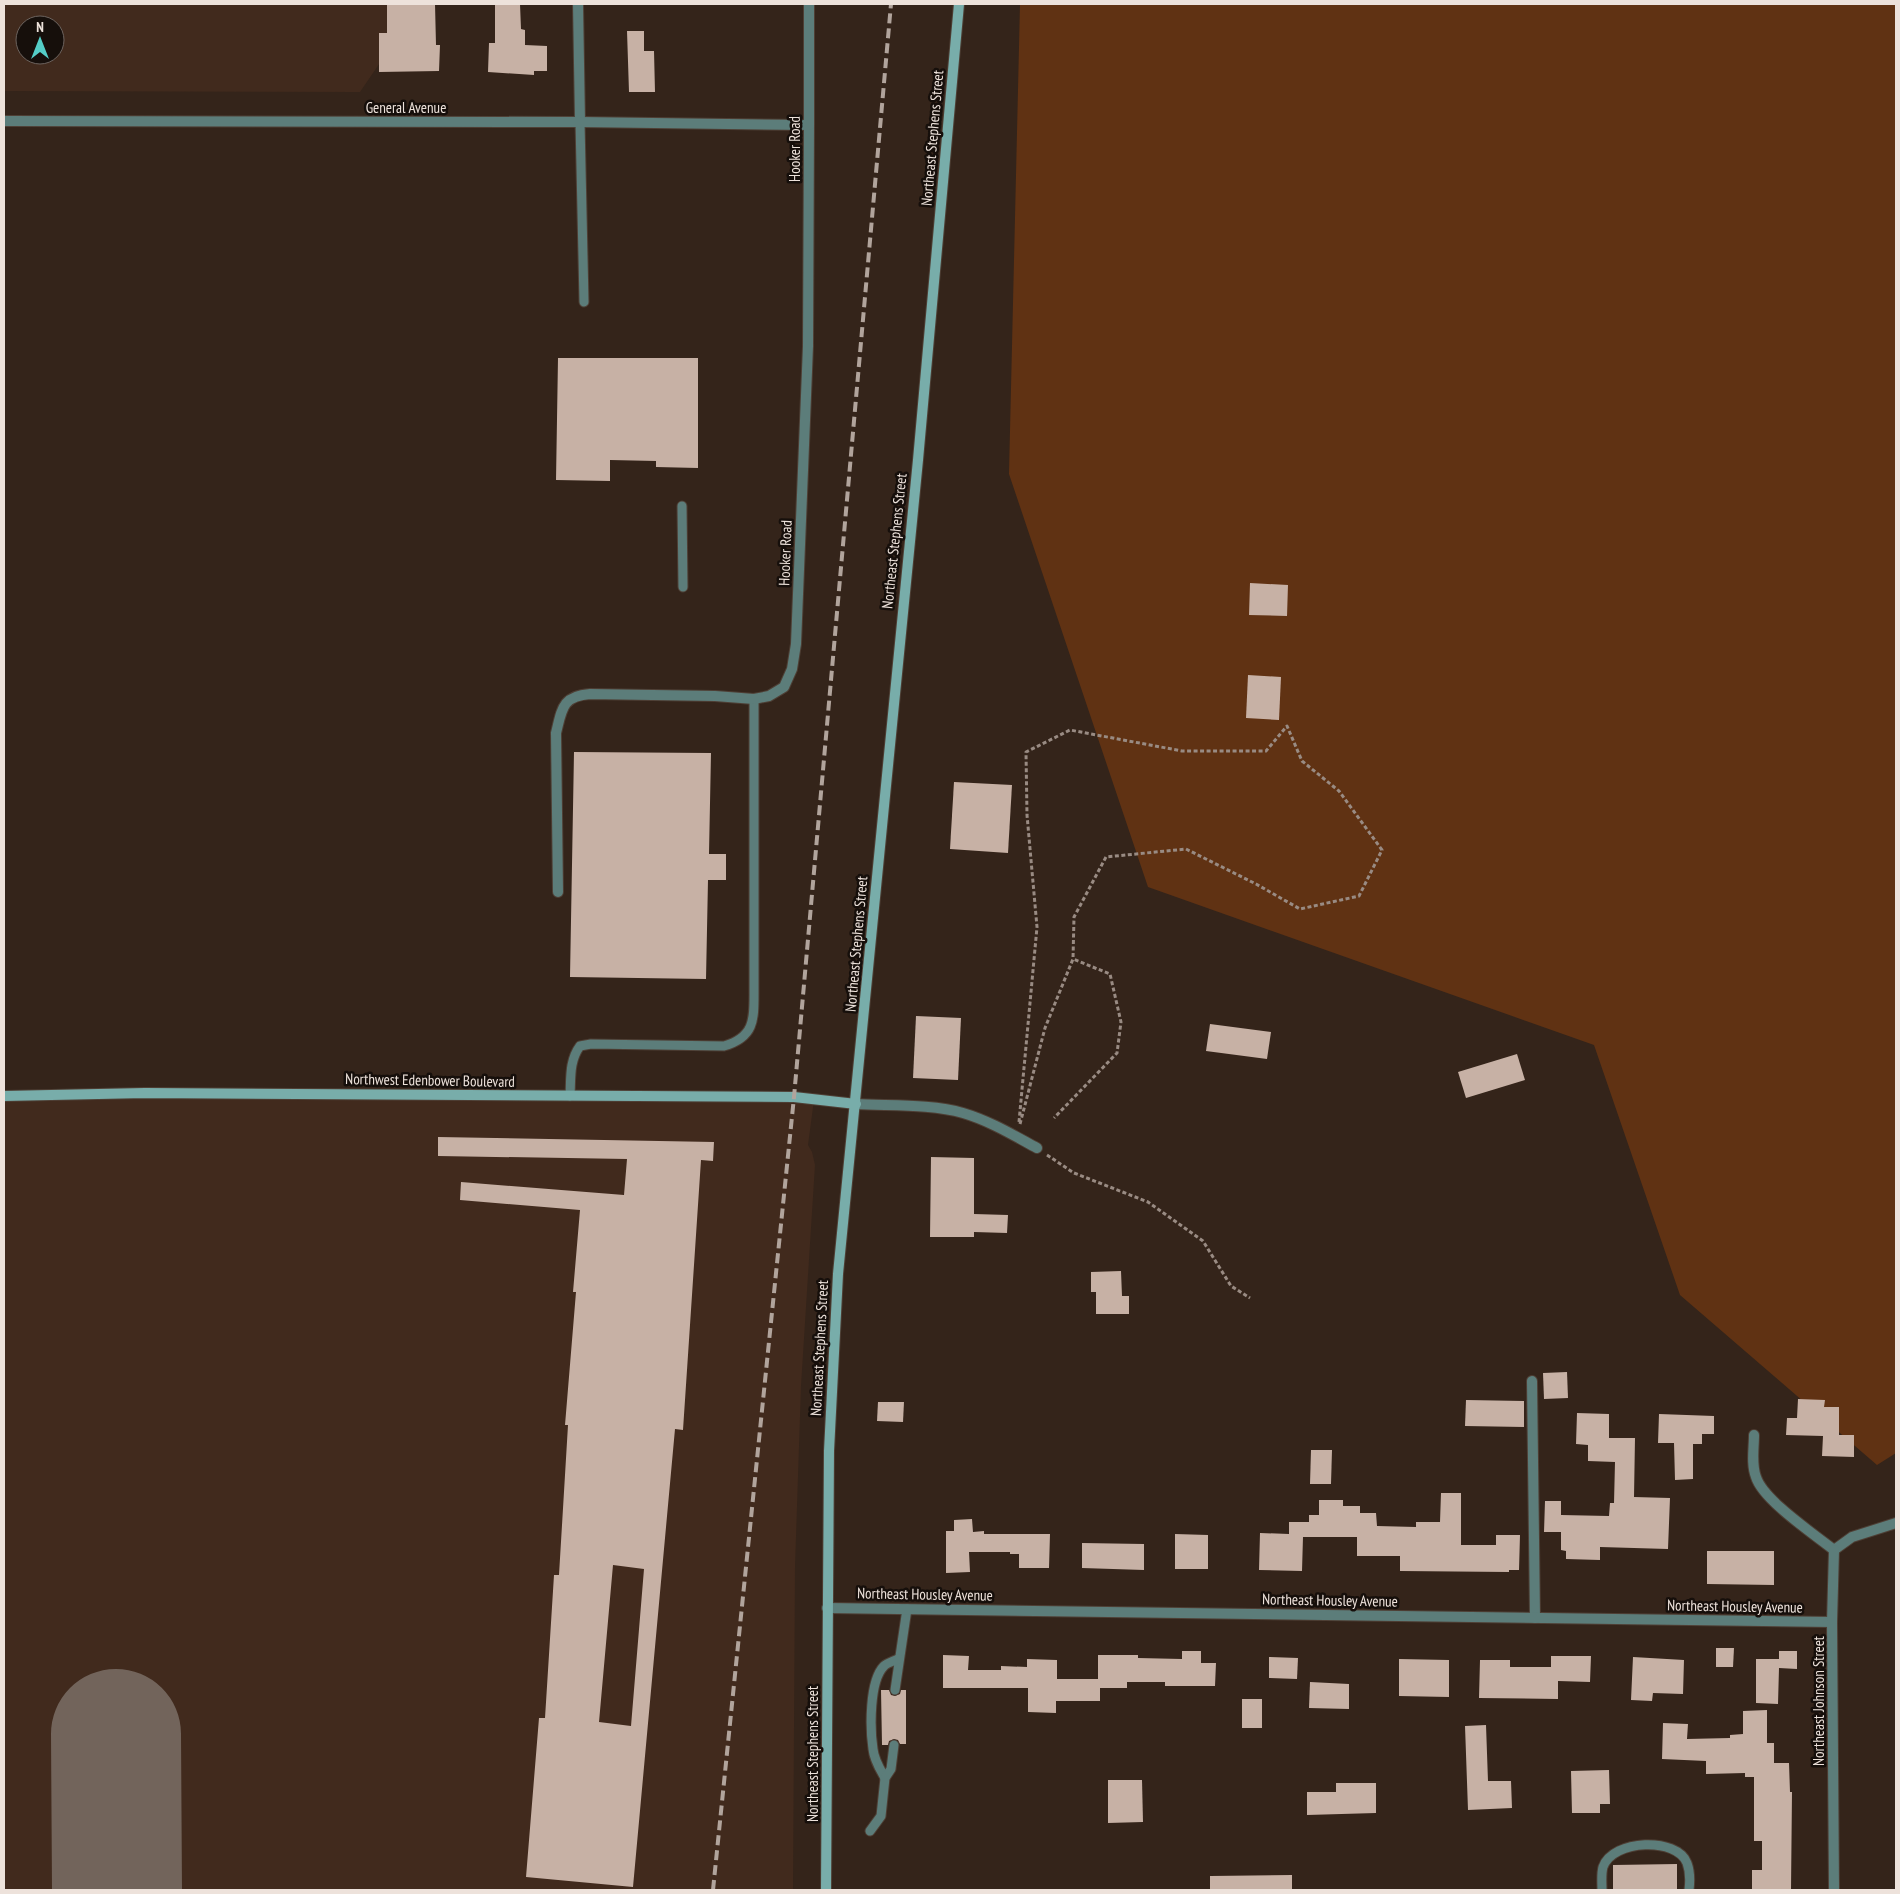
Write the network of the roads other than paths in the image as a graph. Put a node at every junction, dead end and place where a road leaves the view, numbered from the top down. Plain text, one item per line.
1 (578, 4) edge
2 (809, 4) edge
3 (959, 4) edge
4 (4, 121) edge
5 (580, 122) junction
6 (809, 124) junction
7 (584, 302) dead end
8 (682, 506) dead end
9 (683, 587) dead end
10 (754, 699) junction
11 (558, 892) dead end
12 (4, 1096) edge
13 (570, 1096) junction
14 (856, 1104) junction
15 (1037, 1148) road end
16 (1532, 1381) dead end
17 (1754, 1435) dead end
18 (1896, 1523) edge
19 (1834, 1550) junction
20 (827, 1608) junction
21 (907, 1609) junction
22 (1534, 1618) junction
23 (1832, 1622) junction
24 (898, 1659) junction
25 (895, 1690) dead end
26 (894, 1745) dead end
27 (885, 1778) junction
28 (870, 1831) dead end
29 (826, 1890) edge
30 (1602, 1890) edge
31 (1688, 1890) edge
32 (1834, 1890) edge

1 - 5 street
2 - 6 street, Hooker Road
3 - 14 main road, Northeast Stephens Street
4 - 5 street, General Avenue
5 - 6 street, General Avenue
5 - 7 lane
6 - 10 street, Hooker Road
8 - 9 lane
10 - 11 street, Hooker Road
10 - 13 lane
12 - 13 main road, Northwest Edenbower Boulevard
13 - 14 main road, Northwest Edenbower Boulevard
14 - 15 street
14 - 20 main road, Northeast Stephens Street
16 - 22 street
17 - 19 street
18 - 19 street
19 - 23 street, Northeast Johnson Street
20 - 21 street, Northeast Housley Avenue
20 - 29 main road, Northeast Stephens Street
21 - 22 street, Northeast Housley Avenue
21 - 24 lane
22 - 23 street, Northeast Housley Avenue
23 - 32 street, Northeast Johnson Street
24 - 25 lane
24 - 27 lane
26 - 27 lane
27 - 28 lane
30 - 31 lane

